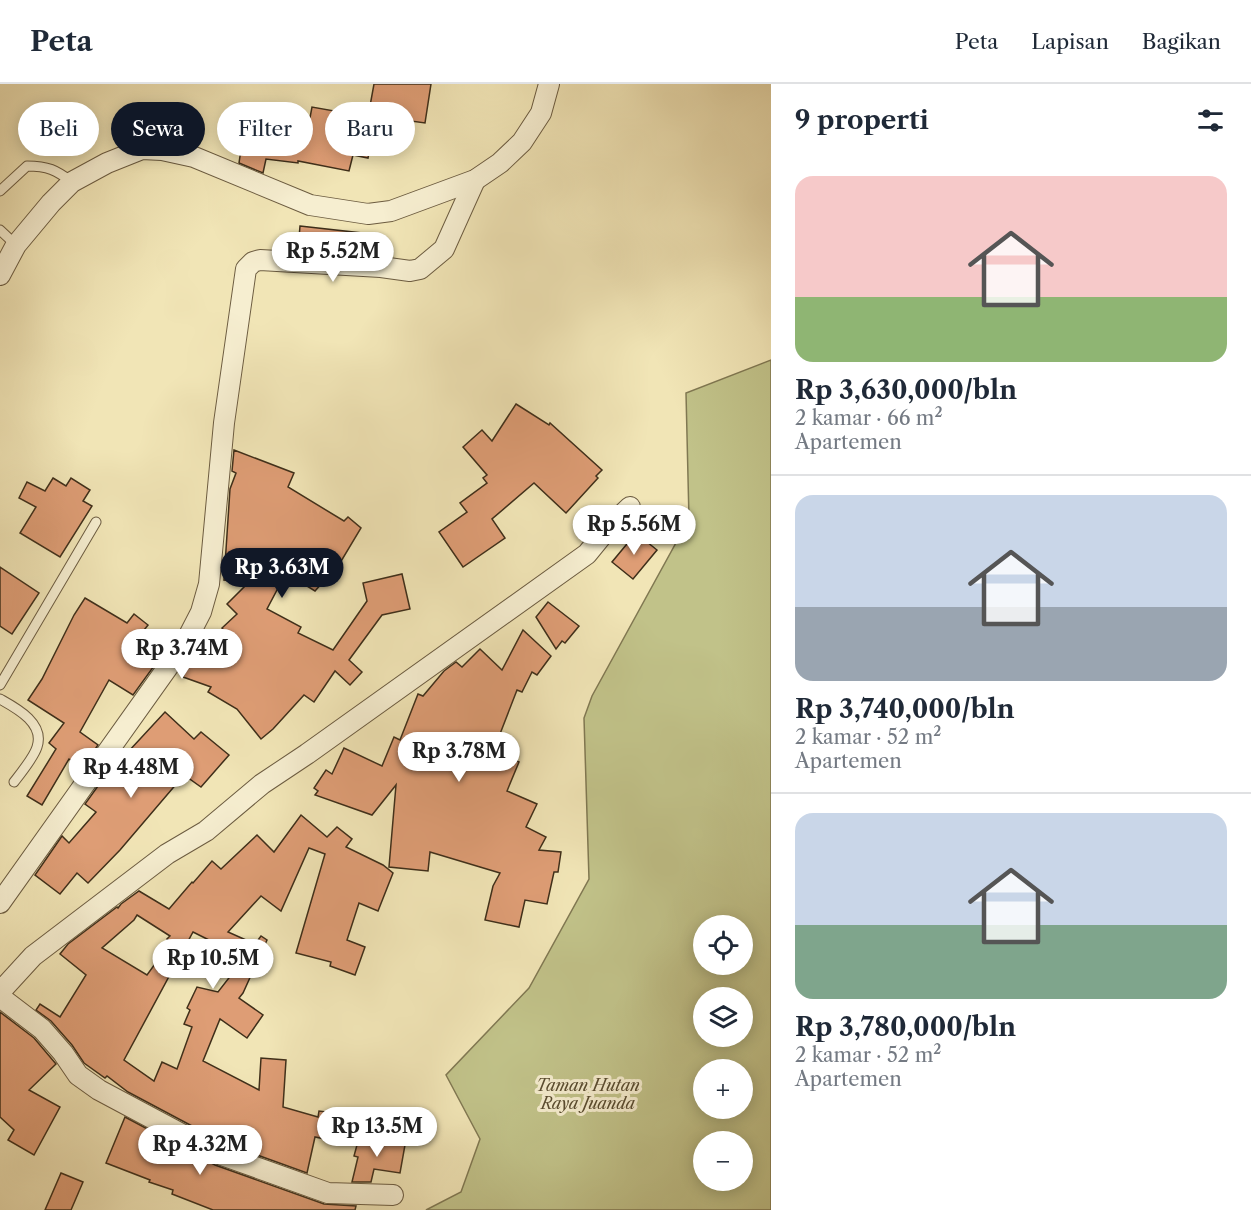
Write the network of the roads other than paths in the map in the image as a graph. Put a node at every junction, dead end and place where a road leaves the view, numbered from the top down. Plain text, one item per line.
1 (549, 84) edge
2 (475, 180) junction
3 (72, 182) junction
4 (0, 191) edge
5 (0, 230) edge
6 (16, 245) junction
7 (0, 275) edge
8 (630, 507) dead end
9 (96, 522) dead end
10 (0, 685) edge
11 (0, 699) edge
12 (14, 782) dead end
13 (0, 903) edge
14 (0, 992) edge
15 (0, 997) edge
16 (393, 1195) dead end

1 - 2 street
2 - 3 street
2 - 13 street
3 - 4 lane
3 - 6 street
5 - 6 lane
6 - 7 street
8 - 14 street
9 - 10 lane
11 - 12 lane
15 - 16 street

